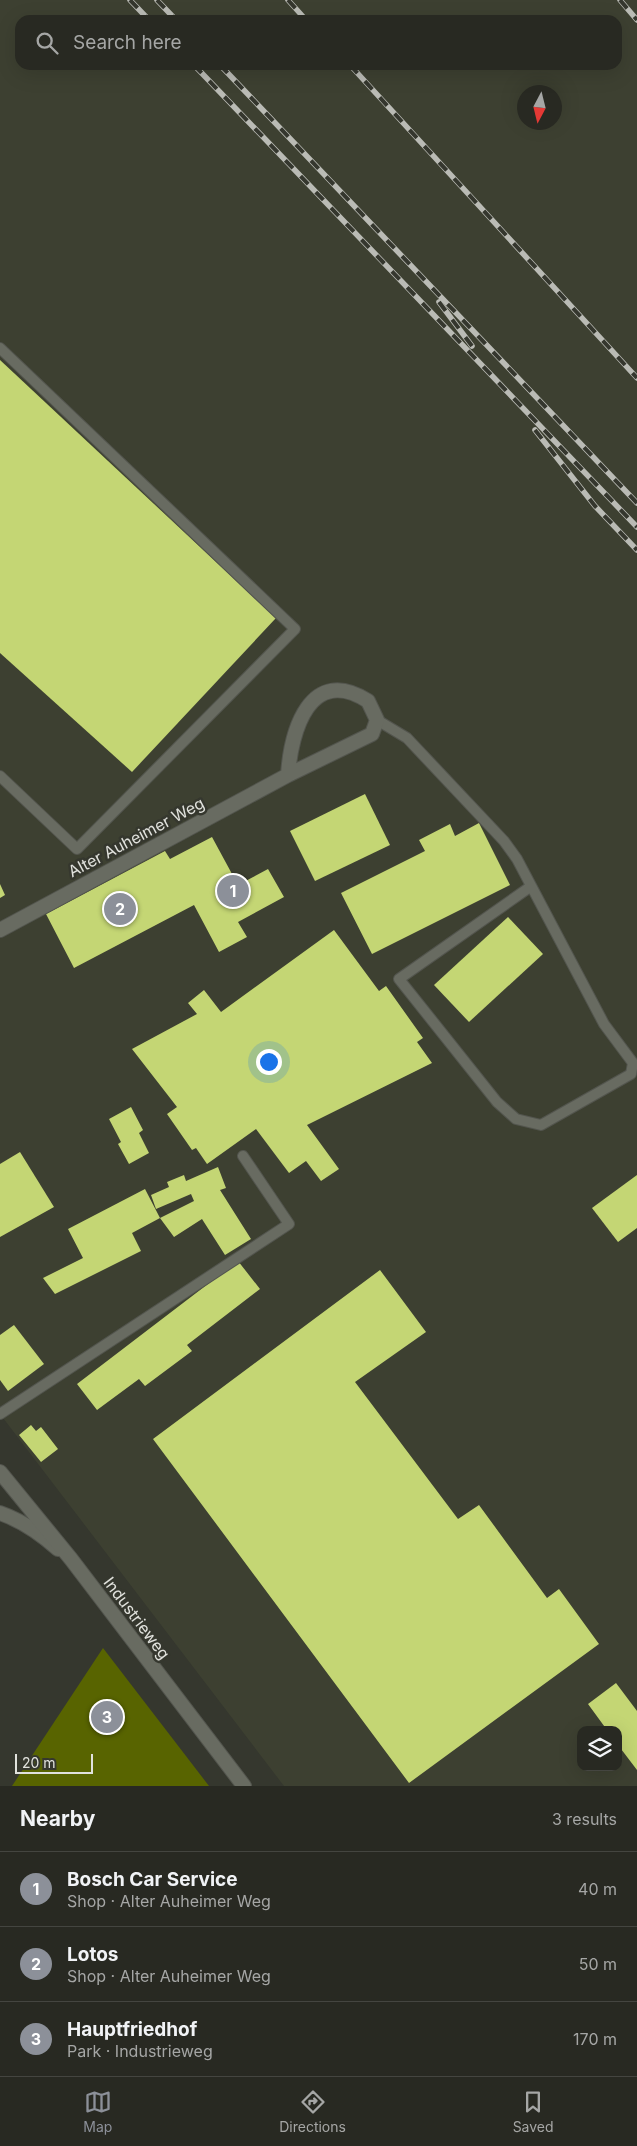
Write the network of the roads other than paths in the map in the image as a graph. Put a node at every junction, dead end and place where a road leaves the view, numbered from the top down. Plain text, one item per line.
1 (0, 348) edge
2 (377, 720) junction
3 (288, 775) junction
4 (0, 776) edge
5 (530, 887) junction
6 (0, 930) edge
7 (243, 1156) dead end
8 (0, 1414) edge
9 (0, 1472) edge
10 (0, 1513) edge
11 (71, 1559) junction
12 (244, 1786) edge

1 - 4 lane
2 - 3 street, Alter Auheimer Weg
2 - 3 street
2 - 5 lane
3 - 6 street, Alter Auheimer Weg
5 - 5 lane
7 - 8 lane
9 - 11 street, Industrieweg
10 - 11 street
11 - 12 street, Industrieweg

